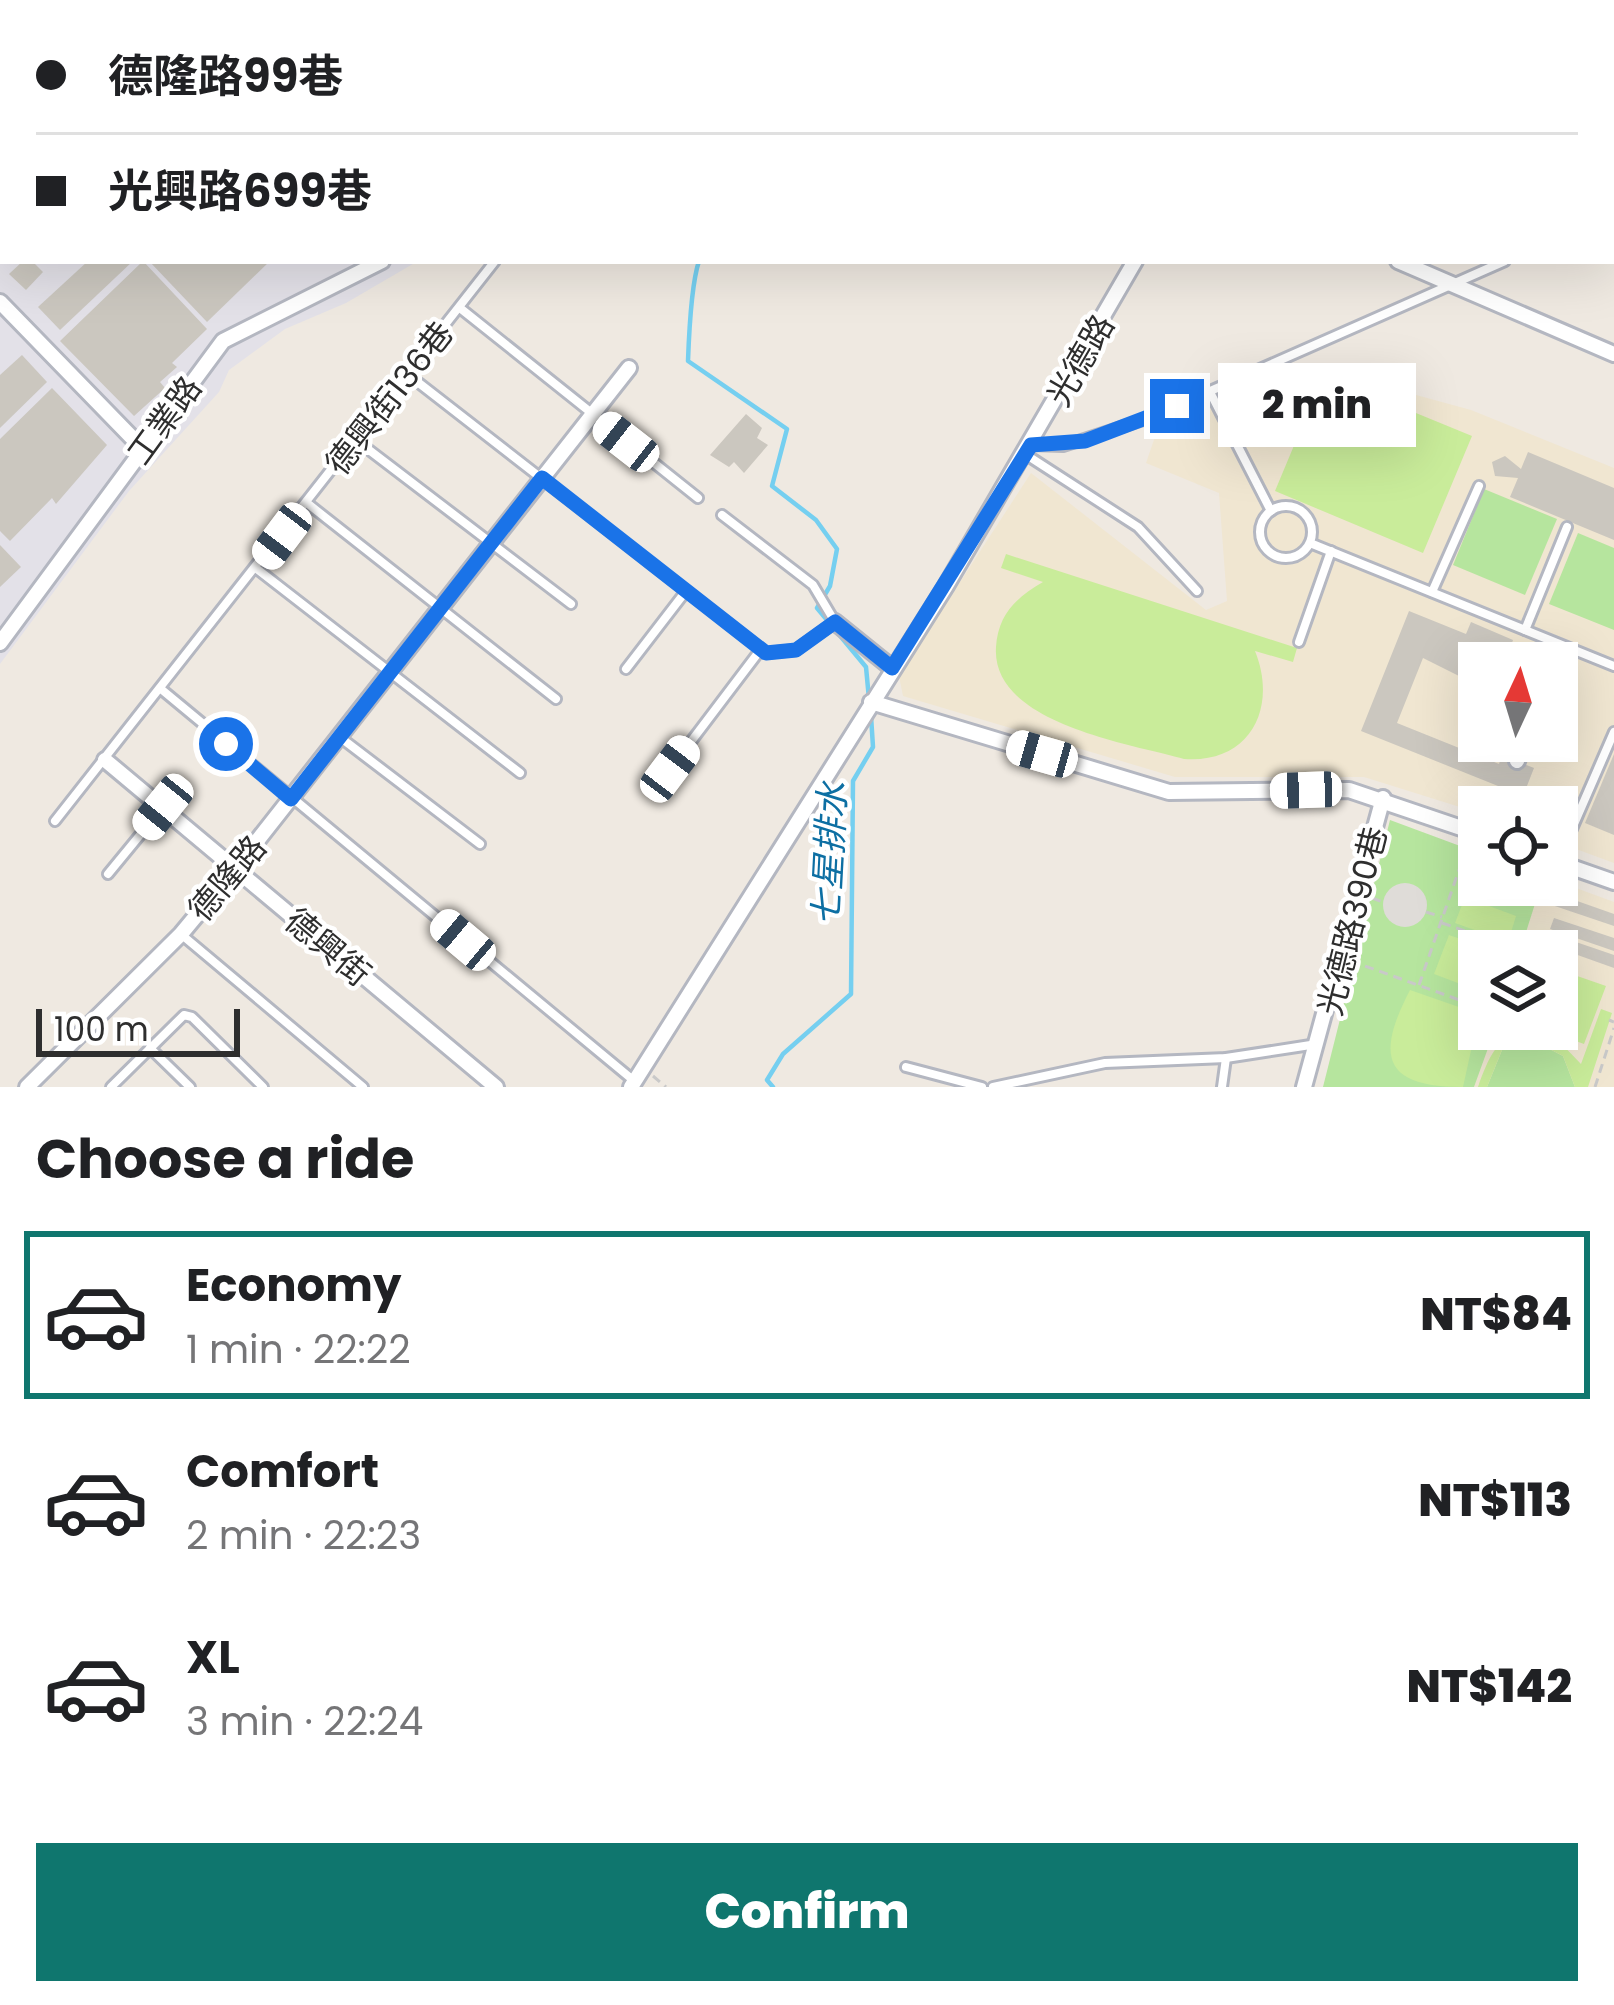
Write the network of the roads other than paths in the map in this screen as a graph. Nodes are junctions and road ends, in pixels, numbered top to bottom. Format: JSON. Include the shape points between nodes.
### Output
{"nodes":[{"id":1,"x":376,"y":264,"type":"edge"},
{"id":2,"x":493,"y":264,"type":"edge"},
{"id":3,"x":1134,"y":264,"type":"edge"},
{"id":4,"x":1405,"y":264,"type":"edge"},
{"id":5,"x":1498,"y":264,"type":"edge"},
{"id":6,"x":1454,"y":284,"type":"junction"},
{"id":7,"x":0,"y":302,"type":"edge"},
{"id":8,"x":460,"y":308,"type":"junction"},
{"id":9,"x":1614,"y":354,"type":"edge"},
{"id":10,"x":629,"y":368,"type":"dead end"},
{"id":11,"x":406,"y":373,"type":"junction"},
{"id":12,"x":1210,"y":392,"type":"junction"},
{"id":13,"x":591,"y":414,"type":"junction"},
{"id":14,"x":356,"y":440,"type":"junction"},
{"id":15,"x":142,"y":448,"type":"junction"},
{"id":16,"x":1028,"y":449,"type":"junction"},
{"id":17,"x":542,"y":478,"type":"junction"},
{"id":18,"x":1479,"y":485,"type":"dead end"},
{"id":19,"x":698,"y":498,"type":"dead end"},
{"id":20,"x":307,"y":503,"type":"junction"},
{"id":21,"x":1270,"y":511,"type":"junction"},
{"id":22,"x":722,"y":515,"type":"dead end"},
{"id":23,"x":1567,"y":527,"type":"dead end"},
{"id":24,"x":492,"y":543,"type":"junction"},
{"id":25,"x":1310,"y":543,"type":"junction"},
{"id":26,"x":1331,"y":551,"type":"junction"},
{"id":27,"x":257,"y":569,"type":"junction"},
{"id":28,"x":686,"y":591,"type":"junction"},
{"id":29,"x":1197,"y":591,"type":"dead end"},
{"id":30,"x":1432,"y":592,"type":"junction"},
{"id":31,"x":571,"y":604,"type":"dead end"},
{"id":32,"x":442,"y":608,"type":"junction"},
{"id":33,"x":827,"y":626,"type":"junction"},
{"id":34,"x":1526,"y":630,"type":"junction"},
{"id":35,"x":1299,"y":642,"type":"dead end"},
{"id":36,"x":0,"y":643,"type":"edge"},
{"id":37,"x":761,"y":650,"type":"junction"},
{"id":38,"x":1614,"y":666,"type":"edge"},
{"id":39,"x":626,"y":668,"type":"dead end"},
{"id":40,"x":892,"y":668,"type":"junction"},
{"id":41,"x":392,"y":674,"type":"junction"},
{"id":42,"x":161,"y":689,"type":"junction"},
{"id":43,"x":556,"y":699,"type":"dead end"},
{"id":44,"x":871,"y":702,"type":"junction"},
{"id":45,"x":1614,"y":732,"type":"edge"},
{"id":46,"x":341,"y":738,"type":"junction"},
{"id":47,"x":105,"y":760,"type":"junction"},
{"id":48,"x":670,"y":769,"type":"dead end"},
{"id":49,"x":520,"y":773,"type":"dead end"},
{"id":50,"x":1383,"y":798,"type":"junction"},
{"id":51,"x":291,"y":799,"type":"junction"},
{"id":52,"x":163,"y":807,"type":"junction"},
{"id":53,"x":1578,"y":815,"type":"edge"},
{"id":54,"x":55,"y":821,"type":"dead end"},
{"id":55,"x":1458,"y":833,"type":"edge"},
{"id":56,"x":480,"y":844,"type":"dead end"},
{"id":57,"x":235,"y":869,"type":"junction"},
{"id":58,"x":1578,"y":869,"type":"edge"},
{"id":59,"x":108,"y":874,"type":"dead end"},
{"id":60,"x":1614,"y":882,"type":"edge"},
{"id":61,"x":181,"y":934,"type":"junction"},
{"id":62,"x":1318,"y":1043,"type":"junction"},
{"id":63,"x":150,"y":1048,"type":"junction"},
{"id":64,"x":1226,"y":1058,"type":"junction"},
{"id":65,"x":906,"y":1067,"type":"dead end"},
{"id":66,"x":633,"y":1084,"type":"edge"},
{"id":67,"x":27,"y":1087,"type":"edge"},
{"id":68,"x":111,"y":1087,"type":"edge"},
{"id":69,"x":190,"y":1087,"type":"edge"},
{"id":70,"x":263,"y":1087,"type":"edge"},
{"id":71,"x":363,"y":1087,"type":"edge"},
{"id":72,"x":496,"y":1087,"type":"edge"},
{"id":73,"x":982,"y":1087,"type":"edge"},
{"id":74,"x":993,"y":1087,"type":"edge"},
{"id":75,"x":1222,"y":1087,"type":"edge"},
{"id":76,"x":1304,"y":1087,"type":"edge"}],
"edges":[{"from":1,"to":15,"type":"street","name":"工業路","via":[[229,336]]},
{"from":2,"to":8,"type":"lane","name":"德興街136巷"},
{"from":3,"to":16,"type":"street","name":"光德路"},
{"from":4,"to":6,"type":"street"},
{"from":5,"to":6,"type":"lane"},
{"from":6,"to":9,"type":"street"},
{"from":6,"to":12,"type":"lane"},
{"from":7,"to":15,"type":"street"},
{"from":8,"to":11,"type":"lane","name":"德興街136巷"},
{"from":8,"to":13,"type":"lane"},
{"from":10,"to":13,"type":"street","name":"德隆路"},
{"from":11,"to":14,"type":"lane","name":"德興街136巷"},
{"from":11,"to":17,"type":"lane"},
{"from":12,"to":16,"type":"lane","via":[[1085,441]]},
{"from":12,"to":21,"type":"lane"},
{"from":13,"to":17,"type":"street","name":"德隆路"},
{"from":13,"to":19,"type":"lane"},
{"from":14,"to":20,"type":"lane","name":"德興街136巷"},
{"from":14,"to":24,"type":"lane"},
{"from":15,"to":36,"type":"street","name":"工業路"},
{"from":16,"to":29,"type":"lane","via":[[1138,527]]},
{"from":16,"to":40,"type":"street","name":"光德路"},
{"from":17,"to":24,"type":"street","name":"德隆路"},
{"from":17,"to":28,"type":"lane"},
{"from":18,"to":30,"type":"lane"},
{"from":20,"to":27,"type":"lane","name":"德興街136巷"},
{"from":20,"to":32,"type":"lane"},
{"from":21,"to":25,"type":"lane","via":[[1303,512]]},
{"from":21,"to":25,"type":"lane","via":[[1261,525],[1267,549],[1290,557]]},
{"from":22,"to":33,"type":"lane","via":[[813,586]]},
{"from":23,"to":34,"type":"lane"},
{"from":24,"to":31,"type":"lane"},
{"from":24,"to":32,"type":"street","name":"德隆路"},
{"from":25,"to":26,"type":"lane"},
{"from":26,"to":30,"type":"lane"},
{"from":26,"to":35,"type":"lane"},
{"from":27,"to":41,"type":"lane"},
{"from":27,"to":42,"type":"lane","name":"德興街136巷"},
{"from":28,"to":37,"type":"lane"},
{"from":28,"to":39,"type":"lane"},
{"from":30,"to":34,"type":"lane"},
{"from":32,"to":41,"type":"street","name":"德隆路"},
{"from":32,"to":43,"type":"lane"},
{"from":33,"to":37,"type":"lane","via":[[796,650]]},
{"from":33,"to":40,"type":"street"},
{"from":34,"to":38,"type":"lane"},
{"from":37,"to":48,"type":"lane"},
{"from":40,"to":44,"type":"street","name":"光德路"},
{"from":41,"to":46,"type":"street","name":"德隆路"},
{"from":41,"to":49,"type":"lane"},
{"from":42,"to":47,"type":"lane","name":"德興街136巷"},
{"from":42,"to":51,"type":"lane"},
{"from":44,"to":50,"type":"street","via":[[1169,792],[1337,789]]},
{"from":44,"to":66,"type":"street","name":"光德路"},
{"from":45,"to":53,"type":"lane"},
{"from":46,"to":51,"type":"street","name":"德隆路"},
{"from":46,"to":56,"type":"lane"},
{"from":47,"to":52,"type":"street","name":"德興街"},
{"from":47,"to":54,"type":"lane","name":"德興街136巷"},
{"from":50,"to":55,"type":"street"},
{"from":50,"to":62,"type":"street","name":"光德路390巷"},
{"from":51,"to":57,"type":"street","name":"德隆路"},
{"from":51,"to":66,"type":"lane"},
{"from":52,"to":57,"type":"street","name":"德興街"},
{"from":52,"to":59,"type":"lane"},
{"from":57,"to":61,"type":"street","name":"德隆路"},
{"from":57,"to":72,"type":"street","name":"德興街"},
{"from":58,"to":60,"type":"street"},
{"from":61,"to":67,"type":"street","name":"德隆路"},
{"from":61,"to":71,"type":"lane"},
{"from":62,"to":64,"type":"lane","name":"光德路390巷"},
{"from":62,"to":76,"type":"street","name":"光德路390巷"},
{"from":63,"to":68,"type":"lane"},
{"from":63,"to":69,"type":"lane"},
{"from":63,"to":70,"type":"lane","via":[[192,1017]]},
{"from":64,"to":74,"type":"lane","name":"光德路390巷","via":[[1105,1063]]},
{"from":64,"to":75,"type":"lane"},
{"from":65,"to":73,"type":"lane"}]}
